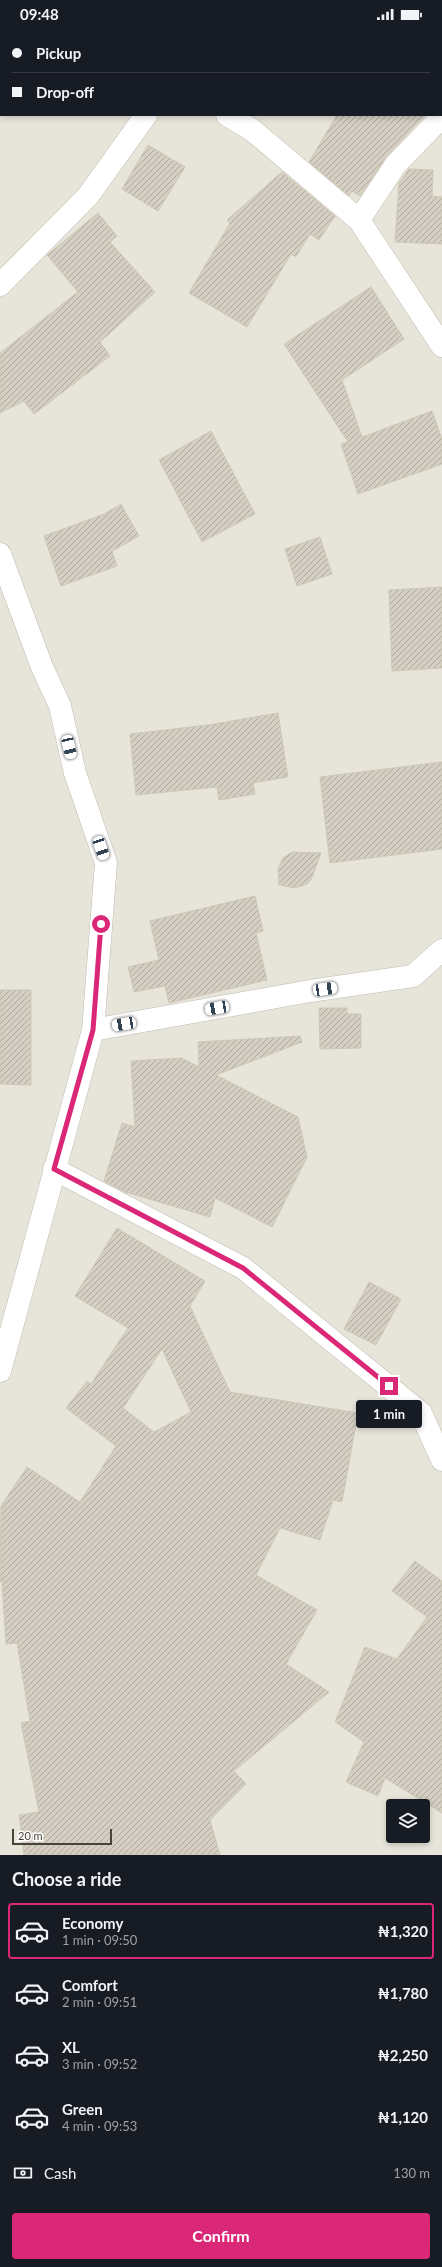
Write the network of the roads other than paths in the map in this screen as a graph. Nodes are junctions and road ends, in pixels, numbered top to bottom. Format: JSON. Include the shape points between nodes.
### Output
{"nodes":[{"id":1,"x":145,"y":116,"type":"edge"},
{"id":2,"x":230,"y":116,"type":"edge"},
{"id":3,"x":442,"y":117,"type":"edge"},
{"id":4,"x":360,"y":220,"type":"junction"},
{"id":5,"x":0,"y":285,"type":"edge"},
{"id":6,"x":442,"y":346,"type":"edge"},
{"id":7,"x":0,"y":554,"type":"edge"},
{"id":8,"x":442,"y":950,"type":"edge"},
{"id":9,"x":93,"y":1030,"type":"junction"},
{"id":10,"x":54,"y":1169,"type":"junction"},
{"id":11,"x":0,"y":1371,"type":"edge"},
{"id":12,"x":442,"y":1460,"type":"edge"}],
"edges":[{"from":1,"to":5,"type":"street","via":[[88,196]]},
{"from":2,"to":4,"type":"street","via":[[252,130]]},
{"from":3,"to":4,"type":"street","via":[[396,164]]},
{"from":4,"to":6,"type":"street"},
{"from":7,"to":9,"type":"street","via":[[42,667],[60,706],[75,773],[106,863]]},
{"from":8,"to":9,"type":"street","via":[[413,976],[303,992]]},
{"from":9,"to":10,"type":"street"},
{"from":10,"to":11,"type":"street"},
{"from":10,"to":12,"type":"street","via":[[243,1268],[421,1413]]}]}
